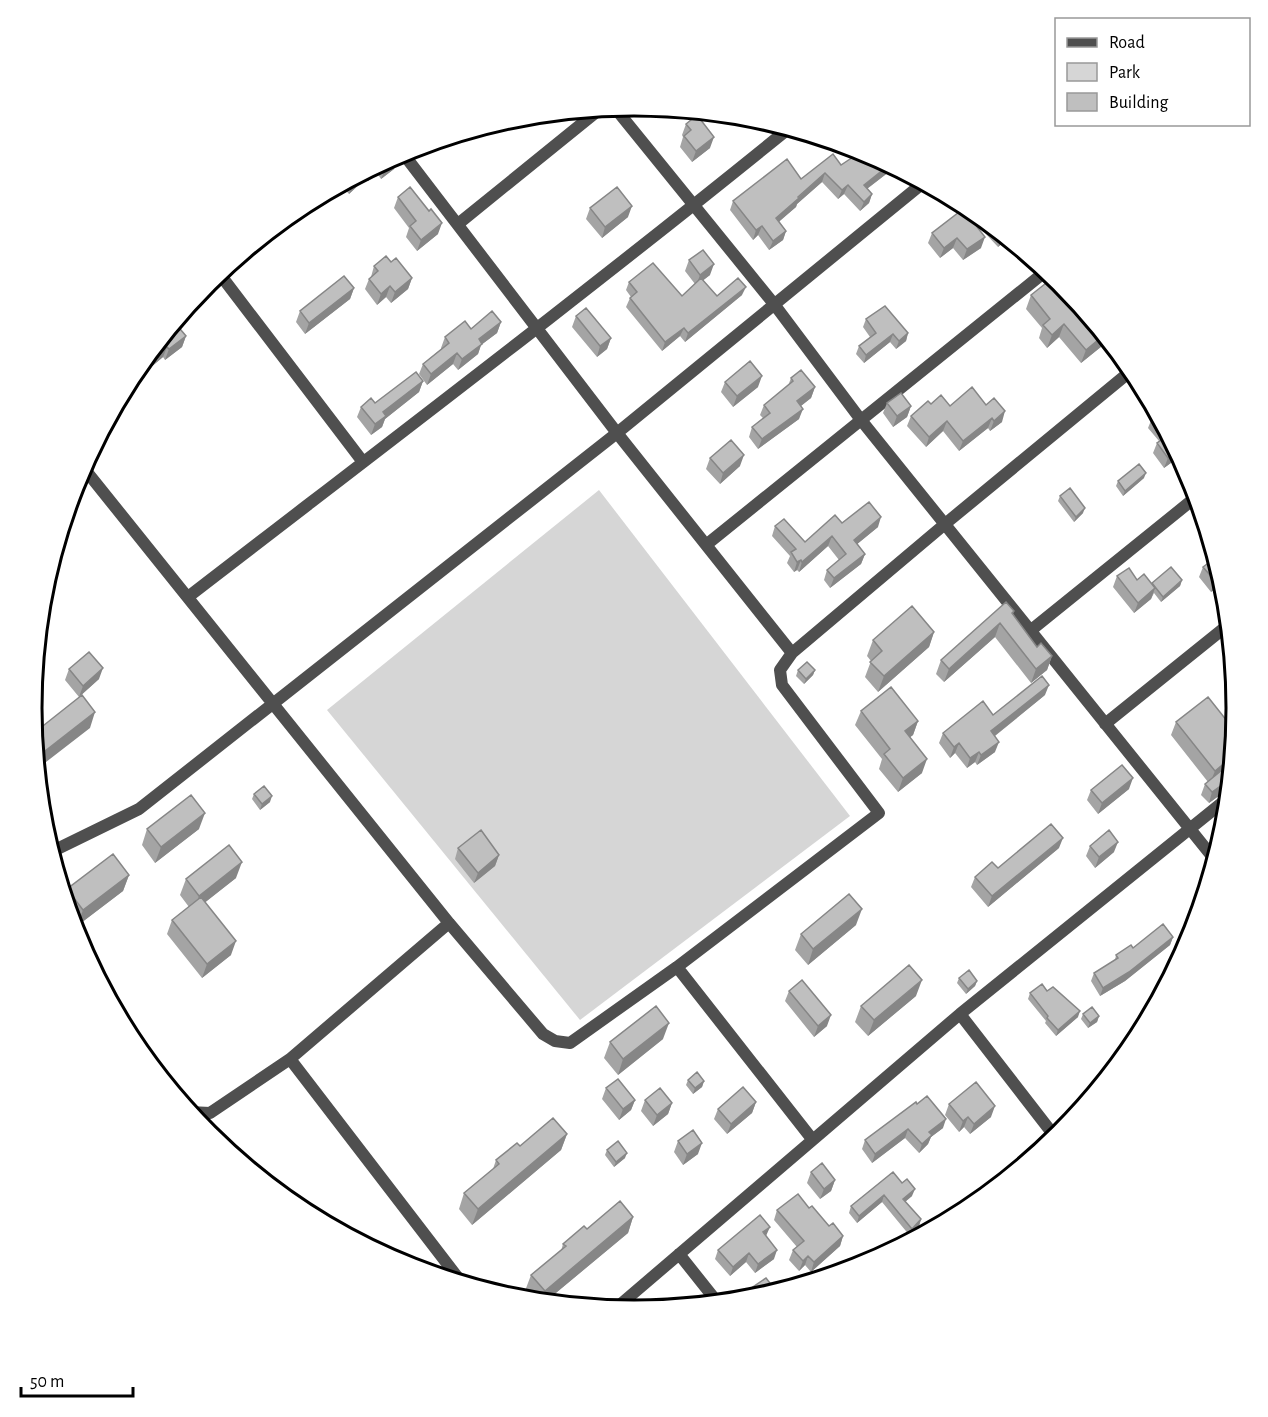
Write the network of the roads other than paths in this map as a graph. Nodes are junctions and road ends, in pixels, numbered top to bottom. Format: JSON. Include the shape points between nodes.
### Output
{"nodes":[{"id":1,"x":622,"y":117,"type":"edge"},
{"id":2,"x":588,"y":119,"type":"edge"},
{"id":3,"x":780,"y":135,"type":"edge"},
{"id":4,"x":409,"y":161,"type":"edge"},
{"id":5,"x":915,"y":188,"type":"edge"},
{"id":6,"x":695,"y":204,"type":"junction"},
{"id":7,"x":459,"y":224,"type":"junction"},
{"id":8,"x":1039,"y":277,"type":"edge"},
{"id":9,"x":225,"y":281,"type":"edge"},
{"id":10,"x":774,"y":304,"type":"junction"},
{"id":11,"x":537,"y":328,"type":"junction"},
{"id":12,"x":1124,"y":377,"type":"edge"},
{"id":13,"x":861,"y":420,"type":"junction"},
{"id":14,"x":617,"y":433,"type":"junction"},
{"id":15,"x":363,"y":462,"type":"junction"},
{"id":16,"x":90,"y":475,"type":"edge"},
{"id":17,"x":1189,"y":503,"type":"edge"},
{"id":18,"x":945,"y":524,"type":"junction"},
{"id":19,"x":706,"y":545,"type":"junction"},
{"id":20,"x":188,"y":597,"type":"junction"},
{"id":21,"x":1030,"y":631,"type":"junction"},
{"id":22,"x":1221,"y":631,"type":"edge"},
{"id":23,"x":792,"y":653,"type":"junction"},
{"id":24,"x":274,"y":704,"type":"junction"},
{"id":25,"x":1105,"y":724,"type":"junction"},
{"id":26,"x":1218,"y":806,"type":"edge"},
{"id":27,"x":1189,"y":828,"type":"junction"},
{"id":28,"x":59,"y":848,"type":"edge"},
{"id":29,"x":1208,"y":852,"type":"edge"},
{"id":30,"x":448,"y":923,"type":"junction"},
{"id":31,"x":677,"y":967,"type":"junction"},
{"id":32,"x":960,"y":1014,"type":"junction"},
{"id":33,"x":290,"y":1059,"type":"junction"},
{"id":34,"x":202,"y":1113,"type":"edge"},
{"id":35,"x":1050,"y":1130,"type":"edge"},
{"id":36,"x":812,"y":1139,"type":"junction"},
{"id":37,"x":679,"y":1254,"type":"junction"},
{"id":38,"x":453,"y":1272,"type":"edge"},
{"id":39,"x":712,"y":1295,"type":"edge"},
{"id":40,"x":626,"y":1300,"type":"edge"}],
"edges":[{"from":1,"to":6,"type":"street"},
{"from":2,"to":7,"type":"street"},
{"from":3,"to":6,"type":"street"},
{"from":4,"to":7,"type":"street"},
{"from":5,"to":10,"type":"street"},
{"from":6,"to":10,"type":"street"},
{"from":6,"to":11,"type":"street"},
{"from":7,"to":11,"type":"street"},
{"from":8,"to":13,"type":"street"},
{"from":9,"to":15,"type":"street"},
{"from":10,"to":13,"type":"street"},
{"from":10,"to":14,"type":"street"},
{"from":11,"to":14,"type":"street"},
{"from":11,"to":15,"type":"street"},
{"from":12,"to":18,"type":"street"},
{"from":13,"to":18,"type":"street"},
{"from":13,"to":19,"type":"street"},
{"from":14,"to":19,"type":"street"},
{"from":14,"to":24,"type":"street"},
{"from":15,"to":20,"type":"street"},
{"from":16,"to":20,"type":"street"},
{"from":17,"to":21,"type":"street"},
{"from":18,"to":21,"type":"street"},
{"from":18,"to":23,"type":"street"},
{"from":19,"to":23,"type":"street"},
{"from":20,"to":24,"type":"street"},
{"from":21,"to":25,"type":"street"},
{"from":22,"to":25,"type":"street"},
{"from":23,"to":31,"type":"street","via":[[780,670],[782,685],[879,813]]},
{"from":24,"to":28,"type":"street","via":[[139,809]]},
{"from":24,"to":30,"type":"street"},
{"from":25,"to":27,"type":"street"},
{"from":26,"to":27,"type":"street"},
{"from":27,"to":29,"type":"street"},
{"from":27,"to":32,"type":"street"},
{"from":30,"to":31,"type":"street","via":[[543,1034],[555,1041],[570,1043]]},
{"from":30,"to":33,"type":"street"},
{"from":31,"to":36,"type":"street"},
{"from":32,"to":35,"type":"street"},
{"from":32,"to":36,"type":"street"},
{"from":33,"to":34,"type":"street","via":[[210,1113]]},
{"from":33,"to":38,"type":"street"},
{"from":36,"to":37,"type":"street"},
{"from":37,"to":39,"type":"street"},
{"from":37,"to":40,"type":"street"}]}
